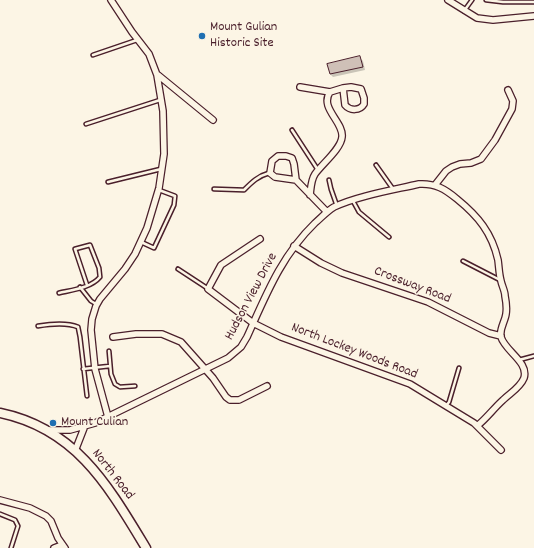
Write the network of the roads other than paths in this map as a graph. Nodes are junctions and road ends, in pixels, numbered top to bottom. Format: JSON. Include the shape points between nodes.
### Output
{"nodes":[{"id":1,"x":112,"y":0,"type":"edge"},
{"id":2,"x":448,"y":0,"type":"edge"},
{"id":3,"x":472,"y":0,"type":"edge"},
{"id":4,"x":486,"y":0,"type":"edge"},
{"id":5,"x":534,"y":2,"type":"edge"},
{"id":6,"x":464,"y":11,"type":"junction"},
{"id":7,"x":534,"y":16,"type":"edge"},
{"id":8,"x":138,"y":40,"type":"junction"},
{"id":9,"x":93,"y":54,"type":"dead end"},
{"id":10,"x":158,"y":75,"type":"junction"},
{"id":11,"x":300,"y":87,"type":"dead end"},
{"id":12,"x":344,"y":88,"type":"junction"},
{"id":13,"x":508,"y":90,"type":"dead end"},
{"id":14,"x":330,"y":92,"type":"junction"},
{"id":15,"x":161,"y":100,"type":"junction"},
{"id":16,"x":213,"y":120,"type":"dead end"},
{"id":17,"x":86,"y":124,"type":"dead end"},
{"id":18,"x":292,"y":130,"type":"dead end"},
{"id":19,"x":376,"y":165,"type":"dead end"},
{"id":20,"x":163,"y":169,"type":"junction"},
{"id":21,"x":318,"y":171,"type":"junction"},
{"id":22,"x":270,"y":173,"type":"junction"},
{"id":23,"x":296,"y":180,"type":"junction"},
{"id":24,"x":329,"y":180,"type":"dead end"},
{"id":25,"x":108,"y":182,"type":"dead end"},
{"id":26,"x":435,"y":185,"type":"junction"},
{"id":27,"x":214,"y":189,"type":"dead end"},
{"id":28,"x":159,"y":190,"type":"junction"},
{"id":29,"x":394,"y":190,"type":"junction"},
{"id":30,"x":310,"y":195,"type":"junction"},
{"id":31,"x":354,"y":201,"type":"junction"},
{"id":32,"x":337,"y":206,"type":"junction"},
{"id":33,"x":327,"y":212,"type":"junction"},
{"id":34,"x":389,"y":237,"type":"dead end"},
{"id":35,"x":260,"y":239,"type":"dead end"},
{"id":36,"x":140,"y":242,"type":"junction"},
{"id":37,"x":294,"y":246,"type":"junction"},
{"id":38,"x":463,"y":261,"type":"dead end"},
{"id":39,"x":178,"y":269,"type":"dead end"},
{"id":40,"x":501,"y":280,"type":"junction"},
{"id":41,"x":87,"y":285,"type":"junction"},
{"id":42,"x":80,"y":287,"type":"junction"},
{"id":43,"x":208,"y":289,"type":"junction"},
{"id":44,"x":59,"y":293,"type":"dead end"},
{"id":45,"x":96,"y":307,"type":"junction"},
{"id":46,"x":253,"y":323,"type":"junction"},
{"id":47,"x":38,"y":326,"type":"dead end"},
{"id":48,"x":501,"y":336,"type":"junction"},
{"id":49,"x":113,"y":337,"type":"dead end"},
{"id":50,"x":109,"y":351,"type":"dead end"},
{"id":51,"x":534,"y":356,"type":"edge"},
{"id":52,"x":519,"y":360,"type":"junction"},
{"id":53,"x":110,"y":366,"type":"junction"},
{"id":54,"x":95,"y":368,"type":"junction"},
{"id":55,"x":459,"y":368,"type":"dead end"},
{"id":56,"x":83,"y":369,"type":"junction"},
{"id":57,"x":205,"y":370,"type":"junction"},
{"id":58,"x":135,"y":386,"type":"dead end"},
{"id":59,"x":267,"y":386,"type":"dead end"},
{"id":60,"x":87,"y":396,"type":"dead end"},
{"id":61,"x":446,"y":406,"type":"junction"},
{"id":62,"x":0,"y":413,"type":"edge"},
{"id":63,"x":108,"y":417,"type":"junction"},
{"id":64,"x":477,"y":426,"type":"junction"},
{"id":65,"x":84,"y":428,"type":"junction"},
{"id":66,"x":45,"y":429,"type":"junction"},
{"id":67,"x":501,"y":450,"type":"dead end"},
{"id":68,"x":75,"y":451,"type":"junction"},
{"id":69,"x":0,"y":500,"type":"edge"},
{"id":70,"x":0,"y":514,"type":"edge"},
{"id":71,"x":64,"y":546,"type":"edge"},
{"id":72,"x":11,"y":548,"type":"edge"},
{"id":73,"x":54,"y":548,"type":"edge"},
{"id":74,"x":146,"y":548,"type":"edge"}],
"edges":[{"from":1,"to":8,"type":"street"},
{"from":2,"to":6,"type":"street"},
{"from":3,"to":6,"type":"lane"},
{"from":4,"to":5,"type":"lane"},
{"from":6,"to":7,"type":"street","via":[[476,18],[492,20]]},
{"from":8,"to":9,"type":"lane"},
{"from":8,"to":10,"type":"street","via":[[149,54]]},
{"from":10,"to":15,"type":"street"},
{"from":10,"to":16,"type":"street"},
{"from":11,"to":14,"type":"street"},
{"from":12,"to":12,"type":"street","via":[[361,89],[364,98],[362,107],[348,108],[345,105]]},
{"from":12,"to":14,"type":"street"},
{"from":13,"to":26,"type":"street","via":[[512,109],[486,153],[477,161],[452,167]]},
{"from":14,"to":21,"type":"street","via":[[328,108],[341,129],[342,139]]},
{"from":15,"to":17,"type":"lane"},
{"from":15,"to":20,"type":"street","via":[[164,126]]},
{"from":18,"to":21,"type":"lane"},
{"from":19,"to":29,"type":"lane"},
{"from":20,"to":25,"type":"lane"},
{"from":20,"to":28,"type":"street"},
{"from":21,"to":30,"type":"street","via":[[312,181]]},
{"from":22,"to":23,"type":"street","via":[[275,177]]},
{"from":22,"to":23,"type":"street","via":[[273,159],[286,156],[292,158]]},
{"from":22,"to":27,"type":"lane","via":[[261,175],[244,190]]},
{"from":23,"to":30,"type":"street"},
{"from":24,"to":32,"type":"lane"},
{"from":26,"to":29,"type":"street","name":"Hudson View Drive","via":[[419,184]]},
{"from":26,"to":40,"type":"street","via":[[465,205],[484,225],[498,259]]},
{"from":28,"to":36,"type":"street"},
{"from":28,"to":36,"type":"lane","via":[[175,196],[174,205],[154,248]]},
{"from":29,"to":31,"type":"street","name":"Hudson View Drive"},
{"from":30,"to":33,"type":"street"},
{"from":31,"to":32,"type":"street","name":"Hudson View Drive"},
{"from":31,"to":34,"type":"lane","via":[[358,212]]},
{"from":32,"to":33,"type":"street","name":"Hudson View Drive"},
{"from":33,"to":37,"type":"street","name":"Hudson View Drive"},
{"from":35,"to":43,"type":"street","via":[[221,265]]},
{"from":36,"to":45,"type":"street","via":[[125,269]]},
{"from":37,"to":46,"type":"street","name":"Hudson View Drive","via":[[280,266]]},
{"from":37,"to":48,"type":"street","name":"Crossway Road","via":[[342,273],[428,302],[488,333]]},
{"from":38,"to":40,"type":"lane"},
{"from":39,"to":43,"type":"lane"},
{"from":40,"to":48,"type":"street","via":[[506,314]]},
{"from":41,"to":41,"type":"lane","via":[[98,280],[100,274],[90,245],[75,249]]},
{"from":41,"to":42,"type":"lane"},
{"from":42,"to":44,"type":"lane"},
{"from":42,"to":45,"type":"lane"},
{"from":43,"to":46,"type":"street","name":"North Lockey Woods Road"},
{"from":45,"to":54,"type":"street","via":[[92,319]]},
{"from":46,"to":57,"type":"street","name":"Hudson View Drive","via":[[237,351]]},
{"from":46,"to":61,"type":"street","name":"North Lockey Woods Road","via":[[281,337],[402,381]]},
{"from":47,"to":56,"type":"lane","via":[[51,324],[78,327]]},
{"from":48,"to":52,"type":"street"},
{"from":49,"to":57,"type":"street","via":[[162,334],[181,342]]},
{"from":50,"to":53,"type":"lane"},
{"from":51,"to":52,"type":"lane"},
{"from":52,"to":64,"type":"street","via":[[524,378],[518,387]]},
{"from":53,"to":54,"type":"lane"},
{"from":53,"to":58,"type":"lane","via":[[115,384],[120,387]]},
{"from":54,"to":56,"type":"lane"},
{"from":54,"to":63,"type":"street"},
{"from":55,"to":61,"type":"lane"},
{"from":56,"to":60,"type":"lane"},
{"from":57,"to":59,"type":"street","via":[[226,397],[234,401]]},
{"from":57,"to":63,"type":"street","name":"Hudson View Drive"},
{"from":61,"to":64,"type":"street","name":"North Lockey Woods Road"},
{"from":62,"to":66,"type":"main road","name":"North Road","via":[[21,418]]},
{"from":63,"to":65,"type":"street","name":"Hudson View Drive"},
{"from":64,"to":67,"type":"street","name":"North Lockey Woods Road"},
{"from":65,"to":66,"type":"street","name":"Hudson View Drive","via":[[65,431]]},
{"from":65,"to":68,"type":"street"},
{"from":66,"to":68,"type":"main road","name":"North Road"},
{"from":68,"to":74,"type":"main road","name":"North Road","via":[[107,486]]},
{"from":69,"to":71,"type":"street","via":[[30,508],[46,516]]},
{"from":70,"to":72,"type":"lane","via":[[16,520],[18,526]]},
{"from":71,"to":73,"type":"street"}]}
